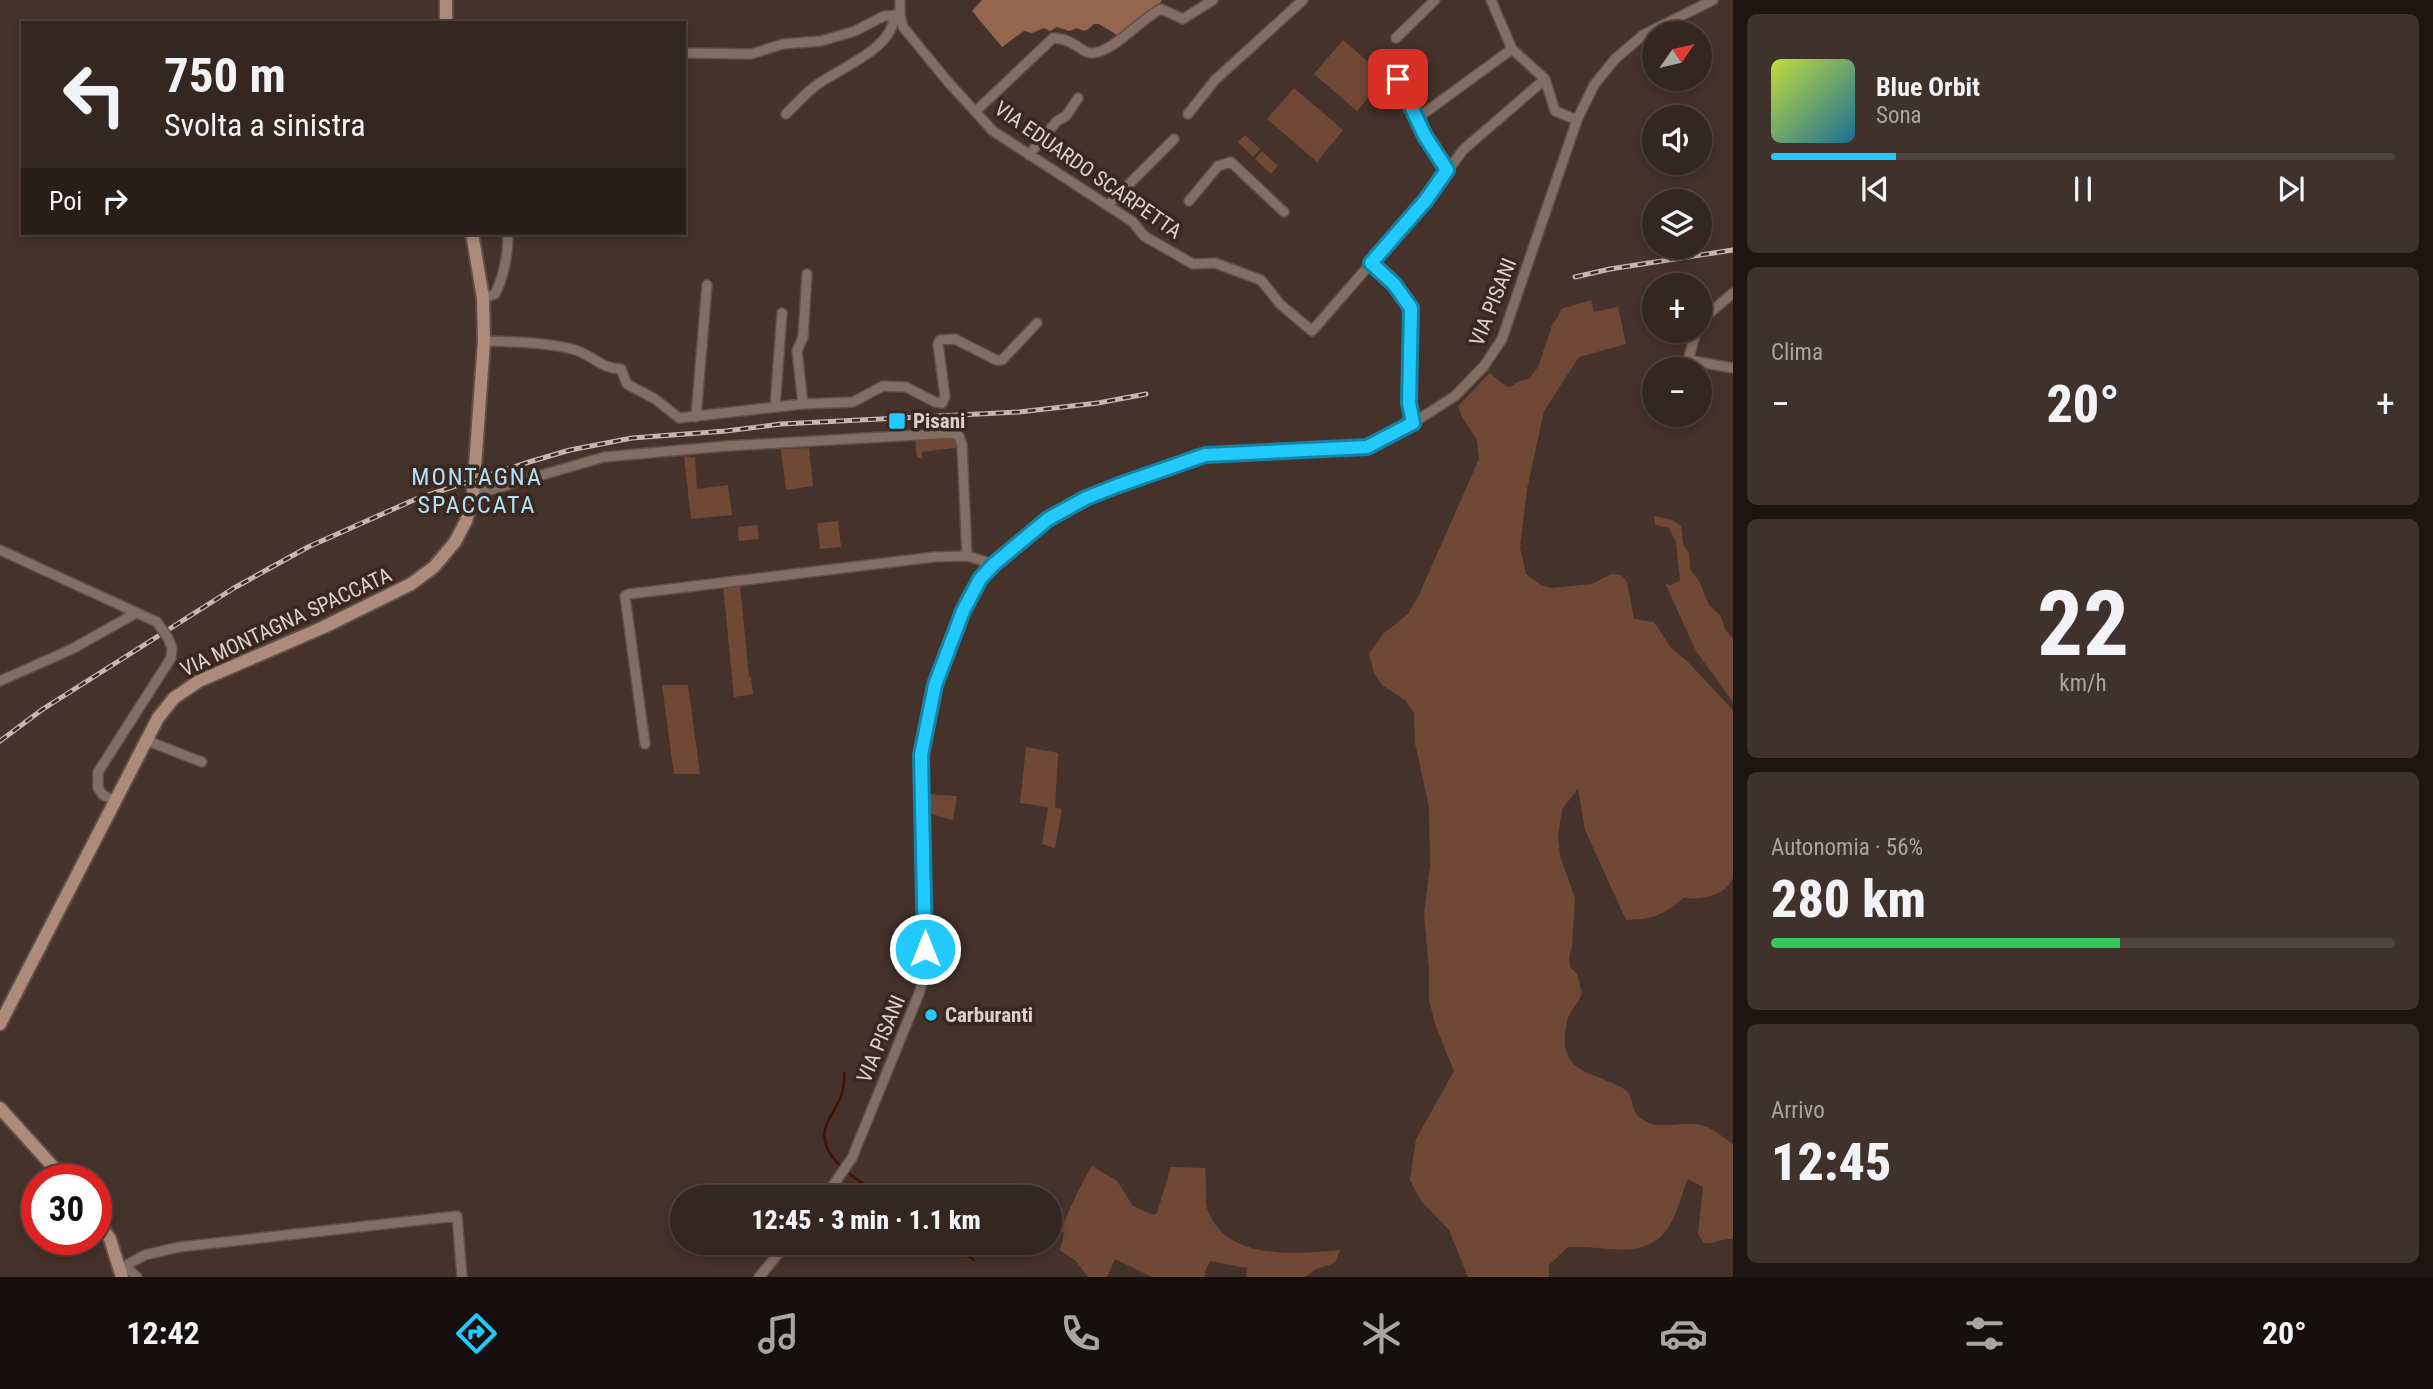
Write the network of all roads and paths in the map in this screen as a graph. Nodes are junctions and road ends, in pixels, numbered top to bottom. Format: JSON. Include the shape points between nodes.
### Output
{"nodes":[{"id":1,"x":446,"y":0,"type":"edge"},
{"id":2,"x":900,"y":0,"type":"edge"},
{"id":3,"x":1213,"y":0,"type":"edge"},
{"id":4,"x":1303,"y":0,"type":"edge"},
{"id":5,"x":1435,"y":0,"type":"edge"},
{"id":6,"x":1491,"y":0,"type":"edge"},
{"id":7,"x":1713,"y":0,"type":"edge"},
{"id":8,"x":897,"y":15,"type":"junction"},
{"id":9,"x":446,"y":21,"type":"edge"},
{"id":10,"x":1396,"y":38,"type":"dead end"},
{"id":11,"x":1512,"y":49,"type":"junction"},
{"id":12,"x":686,"y":53,"type":"edge"},
{"id":13,"x":1398,"y":79,"type":"dead end"},
{"id":14,"x":1545,"y":79,"type":"junction"},
{"id":15,"x":1078,"y":98,"type":"dead end"},
{"id":16,"x":975,"y":111,"type":"junction"},
{"id":17,"x":786,"y":114,"type":"dead end"},
{"id":18,"x":1188,"y":114,"type":"dead end"},
{"id":19,"x":1423,"y":114,"type":"dead end"},
{"id":20,"x":1577,"y":120,"type":"junction"},
{"id":21,"x":1174,"y":139,"type":"dead end"},
{"id":22,"x":1029,"y":155,"type":"junction"},
{"id":23,"x":1447,"y":170,"type":"junction"},
{"id":24,"x":1189,"y":201,"type":"dead end"},
{"id":25,"x":1108,"y":205,"type":"junction"},
{"id":26,"x":1284,"y":212,"type":"dead end"},
{"id":27,"x":472,"y":235,"type":"edge"},
{"id":28,"x":508,"y":235,"type":"edge"},
{"id":29,"x":1371,"y":263,"type":"junction"},
{"id":30,"x":807,"y":274,"type":"dead end"},
{"id":31,"x":707,"y":285,"type":"dead end"},
{"id":32,"x":1733,"y":293,"type":"edge"},
{"id":33,"x":483,"y":298,"type":"junction"},
{"id":34,"x":1712,"y":311,"type":"edge"},
{"id":35,"x":782,"y":313,"type":"dead end"},
{"id":36,"x":1037,"y":323,"type":"dead end"},
{"id":37,"x":484,"y":341,"type":"junction"},
{"id":38,"x":1712,"y":366,"type":"edge"},
{"id":39,"x":1733,"y":368,"type":"edge"},
{"id":40,"x":803,"y":404,"type":"junction"},
{"id":41,"x":775,"y":407,"type":"junction"},
{"id":42,"x":696,"y":417,"type":"junction"},
{"id":43,"x":1413,"y":423,"type":"junction"},
{"id":44,"x":473,"y":495,"type":"junction"},
{"id":45,"x":0,"y":550,"type":"edge"},
{"id":46,"x":967,"y":556,"type":"junction"},
{"id":47,"x":994,"y":564,"type":"junction"},
{"id":48,"x":136,"y":613,"type":"junction"},
{"id":49,"x":0,"y":681,"type":"edge"},
{"id":50,"x":145,"y":740,"type":"junction"},
{"id":51,"x":645,"y":744,"type":"dead end"},
{"id":52,"x":202,"y":762,"type":"dead end"},
{"id":53,"x":114,"y":800,"type":"junction"},
{"id":54,"x":0,"y":1024,"type":"edge"},
{"id":55,"x":0,"y":1108,"type":"edge"},
{"id":56,"x":51,"y":1164,"type":"edge"},
{"id":57,"x":834,"y":1185,"type":"edge"},
{"id":58,"x":112,"y":1245,"type":"edge"},
{"id":59,"x":777,"y":1255,"type":"edge"},
{"id":60,"x":121,"y":1272,"type":"edge"},
{"id":61,"x":137,"y":1277,"type":"edge"},
{"id":62,"x":462,"y":1277,"type":"edge"},
{"id":63,"x":759,"y":1277,"type":"edge"}],
"edges":[{"from":1,"to":9,"type":"main road"},
{"from":2,"to":8,"type":"street"},
{"from":3,"to":16,"type":"street","via":[[1183,19],[1161,9],[1110,48],[1094,53],[1072,41],[1053,38]]},
{"from":4,"to":18,"type":"street","via":[[1215,80]]},
{"from":5,"to":10,"type":"street"},
{"from":6,"to":11,"type":"street"},
{"from":7,"to":20,"type":"street","name":"VIA PISANI","via":[[1643,35],[1615,59],[1594,85]]},
{"from":8,"to":12,"type":"street","via":[[833,37],[751,54]]},
{"from":8,"to":16,"type":"street","name":"VIA EDUARDO SCARPETTA"},
{"from":8,"to":17,"type":"street","via":[[886,39],[814,87]]},
{"from":11,"to":14,"type":"street"},
{"from":11,"to":19,"type":"street"},
{"from":13,"to":23,"type":"street"},
{"from":14,"to":20,"type":"street","via":[[1555,111]]},
{"from":14,"to":23,"type":"street","name":"VIA EDUARDO SCARPETTA"},
{"from":15,"to":22,"type":"street"},
{"from":16,"to":22,"type":"street","name":"VIA EDUARDO SCARPETTA","via":[[993,131]]},
{"from":20,"to":43,"type":"street","name":"VIA PISANI","via":[[1502,339],[1455,396]]},
{"from":21,"to":25,"type":"street"},
{"from":22,"to":25,"type":"street","name":"VIA EDUARDO SCARPETTA"},
{"from":23,"to":29,"type":"street","name":"VIA EDUARDO SCARPETTA"},
{"from":24,"to":26,"type":"street","via":[[1217,166],[1231,162]]},
{"from":25,"to":29,"type":"street","name":"VIA EDUARDO SCARPETTA","via":[[1144,236],[1184,260],[1215,263],[1261,280],[1312,331]]},
{"from":27,"to":33,"type":"main road","name":"VIA MONTAGNA SPACCATA"},
{"from":28,"to":33,"type":"street","via":[[502,279],[495,294]]},
{"from":29,"to":43,"type":"street","via":[[1411,308],[1409,403]]},
{"from":30,"to":40,"type":"street","via":[[803,337],[797,351]]},
{"from":31,"to":42,"type":"street"},
{"from":32,"to":34,"type":"street"},
{"from":33,"to":37,"type":"main road","name":"VIA MONTAGNA SPACCATA"},
{"from":35,"to":41,"type":"street"},
{"from":36,"to":40,"type":"street","via":[[1002,360],[955,339],[940,340],[942,403],[912,388],[883,386],[853,402]]},
{"from":37,"to":42,"type":"street","via":[[580,351],[601,365],[621,369],[627,384],[679,418]]},
{"from":37,"to":44,"type":"main road","name":"VIA MONTAGNA SPACCATA"},
{"from":38,"to":39,"type":"street"},
{"from":40,"to":41,"type":"street"},
{"from":41,"to":42,"type":"street"},
{"from":43,"to":47,"type":"street","name":"VIA PISANI","via":[[1367,447],[1205,455],[1086,498],[1048,519]]},
{"from":44,"to":46,"type":"street","via":[[604,457],[953,433],[962,445]]},
{"from":44,"to":50,"type":"main road","name":"VIA MONTAGNA SPACCATA","via":[[466,521],[447,554],[411,584],[199,681],[164,708]]},
{"from":45,"to":48,"type":"street"},
{"from":46,"to":47,"type":"street"},
{"from":46,"to":51,"type":"street","via":[[628,594],[625,600]]},
{"from":47,"to":57,"type":"street","name":"VIA PISANI","via":[[963,611],[927,718],[921,755],[924,974],[920,991],[846,1169]]},
{"from":48,"to":49,"type":"street","via":[[72,649]]},
{"from":48,"to":53,"type":"street","bridge":true,"via":[[157,622],[172,648],[98,772],[97,788]]},
{"from":50,"to":52,"type":"street"},
{"from":50,"to":53,"type":"main road","name":"VIA MONTAGNA SPACCATA"},
{"from":53,"to":54,"type":"main road","name":"VIA MONTAGNA SPACCATA"},
{"from":55,"to":56,"type":"main road"},
{"from":58,"to":60,"type":"main road"},
{"from":59,"to":63,"type":"street"},
{"from":60,"to":61,"type":"street","via":[[128,1269]]},
{"from":60,"to":62,"type":"street","via":[[145,1255],[178,1247],[457,1216]]}]}
